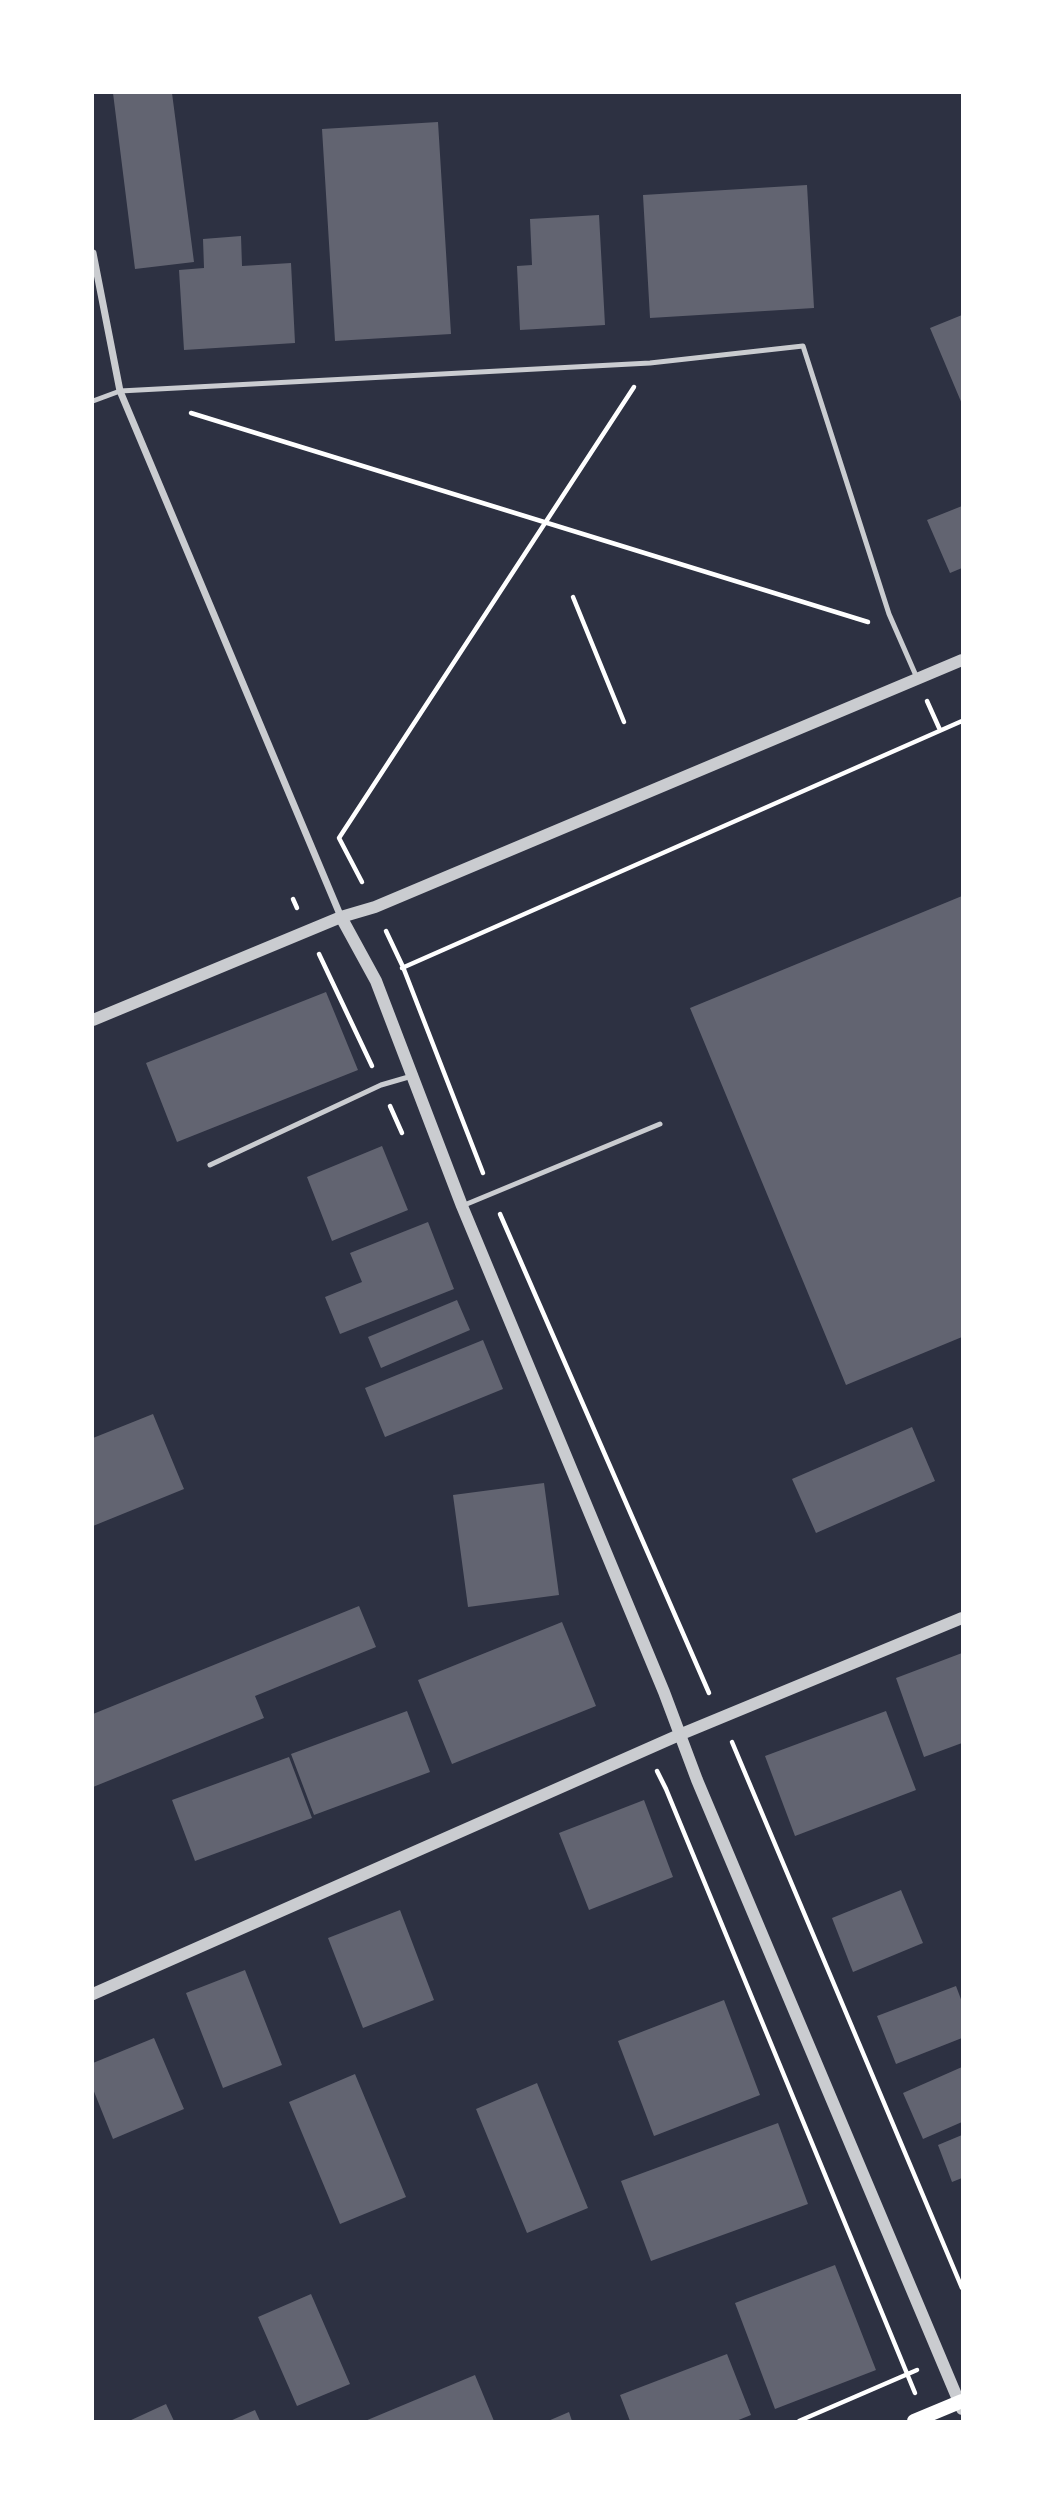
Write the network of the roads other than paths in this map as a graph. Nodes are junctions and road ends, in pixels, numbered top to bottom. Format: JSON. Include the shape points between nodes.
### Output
{"nodes":[{"id":1,"x":93,"y":253,"type":"edge"},
{"id":2,"x":120,"y":391,"type":"junction"},
{"id":3,"x":93,"y":401,"type":"edge"},
{"id":4,"x":962,"y":660,"type":"edge"},
{"id":5,"x":917,"y":678,"type":"junction"},
{"id":6,"x":341,"y":916,"type":"junction"},
{"id":7,"x":93,"y":1020,"type":"edge"},
{"id":8,"x":412,"y":1076,"type":"junction"},
{"id":9,"x":660,"y":1124,"type":"dead end"},
{"id":10,"x":210,"y":1165,"type":"dead end"},
{"id":11,"x":462,"y":1206,"type":"junction"},
{"id":12,"x":962,"y":1618,"type":"edge"},
{"id":13,"x":679,"y":1735,"type":"junction"},
{"id":14,"x":93,"y":1994,"type":"edge"},
{"id":15,"x":961,"y":2404,"type":"edge"},
{"id":16,"x":914,"y":2421,"type":"edge"}],
"edges":[{"from":1,"to":2,"type":"street"},
{"from":2,"to":3,"type":"lane"},
{"from":2,"to":5,"type":"lane","via":[[650,363],[803,346],[889,614]]},
{"from":2,"to":6,"type":"street"},
{"from":4,"to":5,"type":"street"},
{"from":5,"to":6,"type":"street","via":[[375,907]]},
{"from":6,"to":7,"type":"street"},
{"from":6,"to":8,"type":"street","via":[[376,981]]},
{"from":8,"to":10,"type":"lane","via":[[381,1085]]},
{"from":8,"to":11,"type":"street"},
{"from":9,"to":11,"type":"lane"},
{"from":11,"to":13,"type":"street"},
{"from":12,"to":13,"type":"street"},
{"from":13,"to":14,"type":"street"},
{"from":13,"to":15,"type":"street"},
{"from":15,"to":16,"type":"main road"}]}
